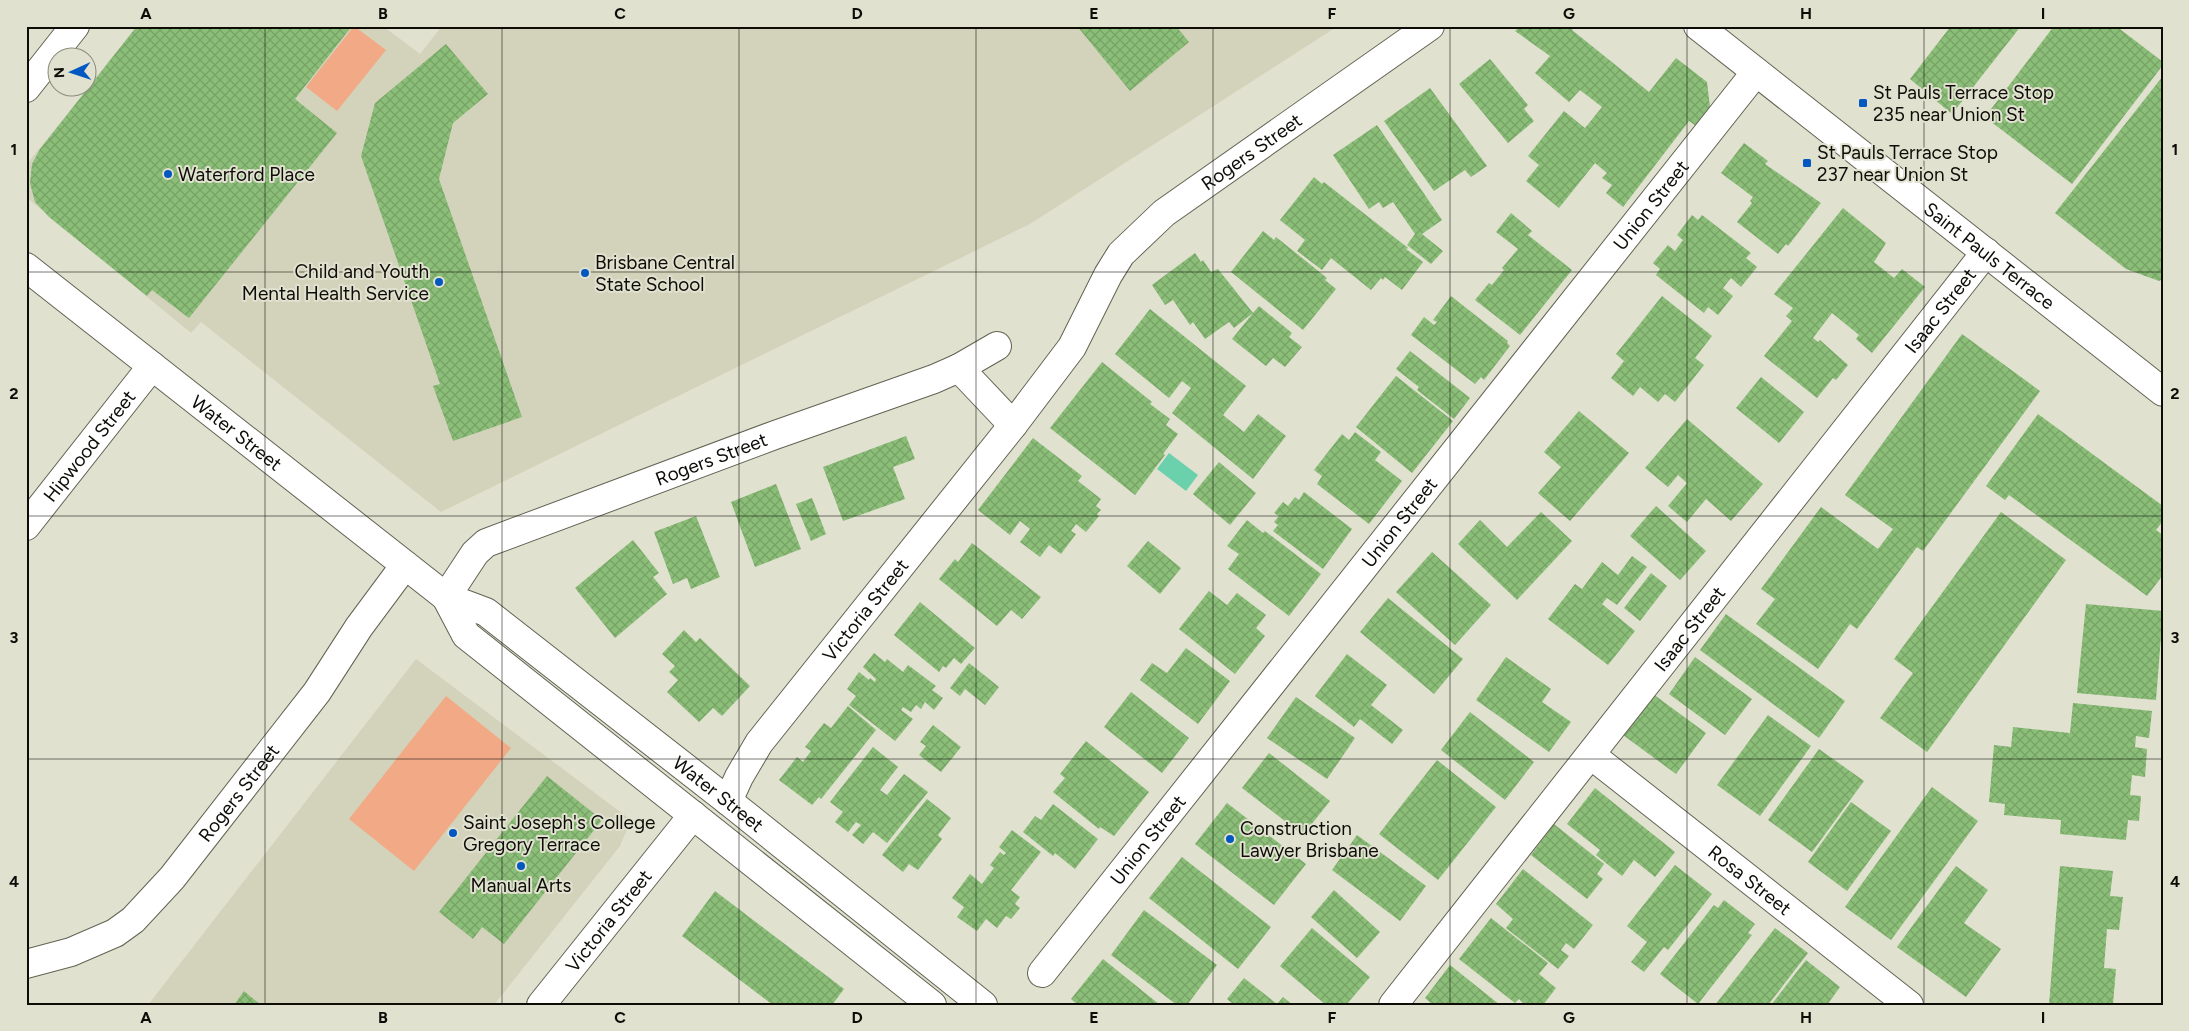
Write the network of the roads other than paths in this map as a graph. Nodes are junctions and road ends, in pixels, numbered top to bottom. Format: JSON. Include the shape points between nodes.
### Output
{"nodes":[{"id":1,"x":75,"y":26,"type":"edge"},
{"id":2,"x":1430,"y":26,"type":"edge"},
{"id":3,"x":1698,"y":26,"type":"edge"},
{"id":4,"x":1756,"y":72,"type":"junction"},
{"id":5,"x":26,"y":88,"type":"edge"},
{"id":6,"x":1986,"y":252,"type":"junction"},
{"id":7,"x":26,"y":267,"type":"edge"},
{"id":8,"x":1095,"y":300,"type":"joint"},
{"id":9,"x":997,"y":346,"type":"dead end"},
{"id":10,"x":152,"y":366,"type":"junction"},
{"id":11,"x":959,"y":368,"type":"junction"},
{"id":12,"x":2163,"y":392,"type":"edge"},
{"id":13,"x":1013,"y":425,"type":"junction"},
{"id":14,"x":26,"y":526,"type":"edge"},
{"id":15,"x":405,"y":565,"type":"junction"},
{"id":16,"x":446,"y":597,"type":"junction"},
{"id":17,"x":1591,"y":754,"type":"junction"},
{"id":18,"x":728,"y":801,"type":"junction"},
{"id":19,"x":693,"y":815,"type":"junction"},
{"id":20,"x":26,"y":964,"type":"edge"},
{"id":21,"x":1042,"y":973,"type":"dead end"},
{"id":22,"x":541,"y":1005,"type":"edge"},
{"id":23,"x":932,"y":1005,"type":"edge"},
{"id":24,"x":983,"y":1005,"type":"edge"},
{"id":25,"x":1393,"y":1005,"type":"edge"},
{"id":26,"x":1908,"y":1005,"type":"edge"}],
"edges":[{"from":1,"to":5,"type":"street"},
{"from":2,"to":8,"type":"street","name":"Rogers Street","via":[[1164,213],[1121,254]]},
{"from":3,"to":4,"type":"street","name":"Saint Pauls Terrace"},
{"from":4,"to":6,"type":"street","name":"Saint Pauls Terrace"},
{"from":4,"to":21,"type":"street","name":"Union Street"},
{"from":6,"to":12,"type":"street","name":"Saint Pauls Terrace"},
{"from":6,"to":17,"type":"street","name":"Isaac Street"},
{"from":7,"to":10,"type":"street","name":"Water Street"},
{"from":8,"to":13,"type":"street","name":"Victoria Street","via":[[1072,347]]},
{"from":9,"to":11,"type":"street","name":"Rogers Street"},
{"from":10,"to":14,"type":"street","name":"Hipwood Street"},
{"from":10,"to":15,"type":"street","name":"Water Street"},
{"from":11,"to":13,"type":"street"},
{"from":11,"to":16,"type":"street","name":"Rogers Street","via":[[486,543],[475,553]]},
{"from":13,"to":18,"type":"street","name":"Victoria Street","via":[[759,743]]},
{"from":15,"to":16,"type":"street","name":"Water Street"},
{"from":15,"to":20,"type":"street","name":"Rogers Street","via":[[317,692],[172,878],[133,920],[114,933],[71,952]]},
{"from":16,"to":18,"type":"street","name":"Water Street","via":[[486,612]]},
{"from":16,"to":19,"type":"street","name":"Water Street","via":[[466,635]]},
{"from":17,"to":25,"type":"street","name":"Isaac Street"},
{"from":17,"to":26,"type":"street","name":"Rosa Street"},
{"from":18,"to":24,"type":"street","name":"Water Street"},
{"from":19,"to":22,"type":"street","name":"Victoria Street"},
{"from":19,"to":23,"type":"street","name":"Water Street"}]}
